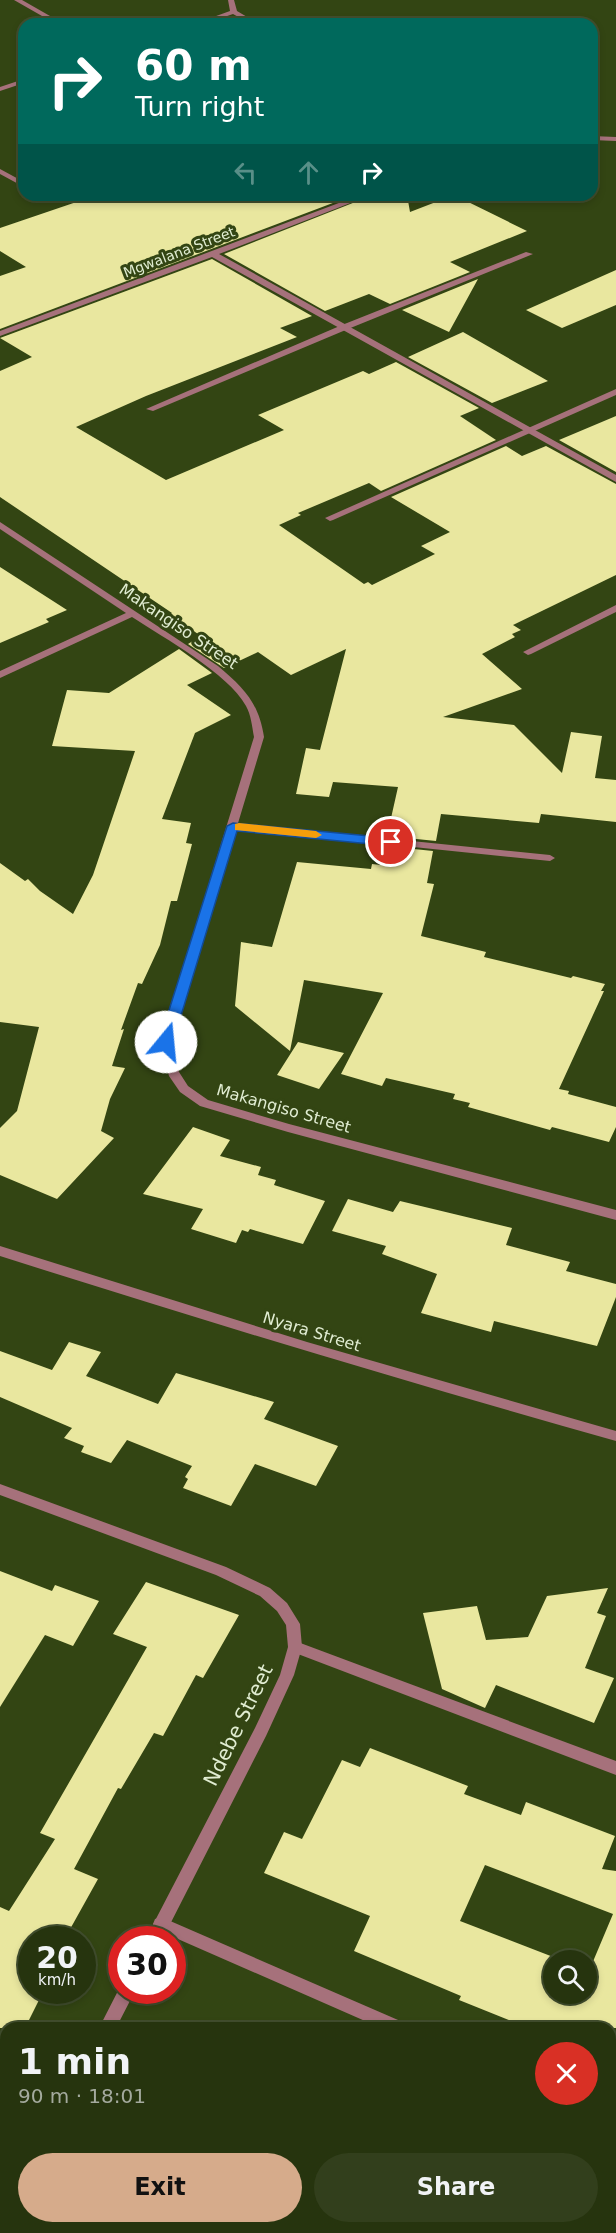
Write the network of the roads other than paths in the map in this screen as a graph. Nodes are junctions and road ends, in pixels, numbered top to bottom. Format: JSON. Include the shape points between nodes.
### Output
{"nodes":[{"id":1,"x":16,"y":0,"type":"edge"},
{"id":2,"x":231,"y":0,"type":"edge"},
{"id":3,"x":234,"y":12,"type":"junction"},
{"id":4,"x":50,"y":18,"type":"edge"},
{"id":5,"x":216,"y":18,"type":"edge"},
{"id":6,"x":245,"y":18,"type":"edge"},
{"id":7,"x":18,"y":83,"type":"edge"},
{"id":8,"x":0,"y":89,"type":"edge"},
{"id":9,"x":598,"y":138,"type":"edge"},
{"id":10,"x":616,"y":139,"type":"edge"},
{"id":11,"x":0,"y":171,"type":"edge"},
{"id":12,"x":18,"y":182,"type":"edge"},
{"id":13,"x":351,"y":201,"type":"edge"},
{"id":14,"x":213,"y":254,"type":"junction"},
{"id":15,"x":529,"y":254,"type":"dead end"},
{"id":16,"x":345,"y":327,"type":"junction"},
{"id":17,"x":0,"y":334,"type":"edge"},
{"id":18,"x":616,"y":392,"type":"edge"},
{"id":19,"x":150,"y":409,"type":"dead end"},
{"id":20,"x":528,"y":430,"type":"junction"},
{"id":21,"x":616,"y":479,"type":"edge"},
{"id":22,"x":330,"y":518,"type":"dead end"},
{"id":23,"x":0,"y":525,"type":"edge"},
{"id":24,"x":616,"y":608,"type":"edge"},
{"id":25,"x":132,"y":614,"type":"junction"},
{"id":26,"x":528,"y":652,"type":"dead end"},
{"id":27,"x":0,"y":675,"type":"edge"},
{"id":28,"x":233,"y":826,"type":"junction"},
{"id":29,"x":550,"y":858,"type":"dead end"},
{"id":30,"x":616,"y":1215,"type":"edge"},
{"id":31,"x":0,"y":1251,"type":"edge"},
{"id":32,"x":616,"y":1436,"type":"edge"},
{"id":33,"x":0,"y":1489,"type":"edge"},
{"id":34,"x":294,"y":1647,"type":"junction"},
{"id":35,"x":616,"y":1768,"type":"edge"},
{"id":36,"x":161,"y":1924,"type":"joint"},
{"id":37,"x":120,"y":2004,"type":"edge"},
{"id":38,"x":110,"y":2022,"type":"edge"},
{"id":39,"x":385,"y":2022,"type":"edge"}],
"edges":[{"from":1,"to":4,"type":"street"},
{"from":2,"to":3,"type":"street"},
{"from":3,"to":5,"type":"street"},
{"from":3,"to":6,"type":"street"},
{"from":7,"to":8,"type":"street"},
{"from":9,"to":10,"type":"street"},
{"from":11,"to":12,"type":"street"},
{"from":13,"to":14,"type":"street","name":"Mgwalana Street"},
{"from":14,"to":16,"type":"street"},
{"from":14,"to":17,"type":"street","name":"Mgwalana Street"},
{"from":15,"to":16,"type":"street"},
{"from":16,"to":19,"type":"street"},
{"from":16,"to":20,"type":"street"},
{"from":18,"to":20,"type":"street"},
{"from":20,"to":21,"type":"street"},
{"from":20,"to":22,"type":"street"},
{"from":23,"to":25,"type":"street","name":"Makangiso Street"},
{"from":24,"to":26,"type":"street"},
{"from":25,"to":27,"type":"street"},
{"from":25,"to":28,"type":"street","name":"Makangiso Street","via":[[215,668],[244,693],[257,717],[259,737]]},
{"from":28,"to":29,"type":"street"},
{"from":28,"to":30,"type":"street","name":"Makangiso Street","via":[[166,1042],[173,1072],[184,1089],[204,1103],[288,1128]]},
{"from":31,"to":32,"type":"street","name":"Nyara Street","via":[[458,1392]]},
{"from":33,"to":34,"type":"street","name":"Ndebe Street","via":[[221,1570],[265,1592],[293,1624]]},
{"from":34,"to":35,"type":"street"},
{"from":34,"to":36,"type":"street","name":"Ndebe Street","via":[[287,1675],[261,1731]]},
{"from":36,"to":39,"type":"street"},
{"from":37,"to":38,"type":"street"}]}
